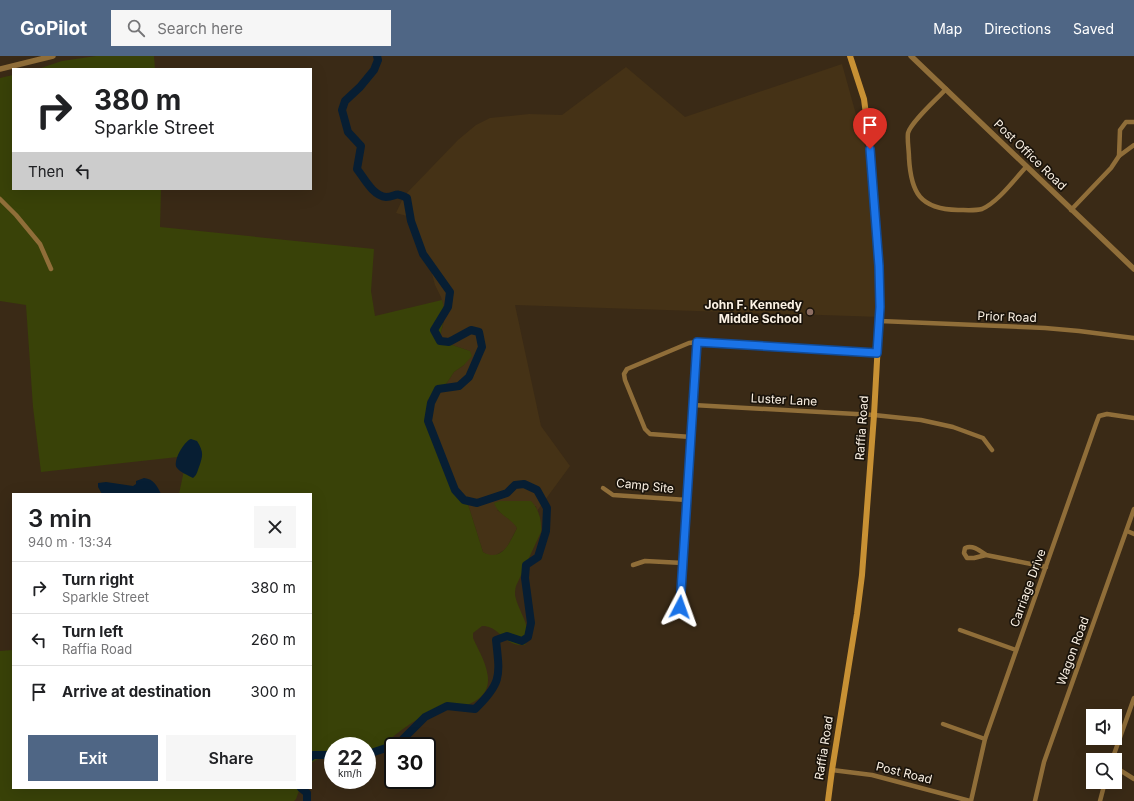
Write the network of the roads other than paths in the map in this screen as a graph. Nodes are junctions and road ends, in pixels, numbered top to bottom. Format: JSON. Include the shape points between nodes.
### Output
{"nodes":[{"id":1,"x":53,"y":56,"type":"edge"},
{"id":2,"x":850,"y":56,"type":"edge"},
{"id":3,"x":911,"y":56,"type":"edge"},
{"id":4,"x":0,"y":69,"type":"edge"},
{"id":5,"x":946,"y":90,"type":"junction"},
{"id":6,"x":1134,"y":122,"type":"edge"},
{"id":7,"x":1134,"y":145,"type":"edge"},
{"id":8,"x":1119,"y":156,"type":"junction"},
{"id":9,"x":1026,"y":167,"type":"junction"},
{"id":10,"x":0,"y":199,"type":"edge"},
{"id":11,"x":1071,"y":210,"type":"junction"},
{"id":12,"x":51,"y":269,"type":"dead end"},
{"id":13,"x":1134,"y":269,"type":"edge"},
{"id":14,"x":880,"y":321,"type":"junction"},
{"id":15,"x":1134,"y":338,"type":"edge"},
{"id":16,"x":697,"y":342,"type":"junction"},
{"id":17,"x":877,"y":353,"type":"junction"},
{"id":18,"x":693,"y":405,"type":"junction"},
{"id":19,"x":874,"y":415,"type":"junction"},
{"id":20,"x":1134,"y":418,"type":"edge"},
{"id":21,"x":691,"y":437,"type":"junction"},
{"id":22,"x":992,"y":450,"type":"dead end"},
{"id":23,"x":603,"y":488,"type":"dead end"},
{"id":24,"x":687,"y":500,"type":"junction"},
{"id":25,"x":1134,"y":509,"type":"edge"},
{"id":26,"x":1126,"y":531,"type":"junction"},
{"id":27,"x":1134,"y":534,"type":"edge"},
{"id":28,"x":986,"y":555,"type":"dead end"},
{"id":29,"x":683,"y":563,"type":"junction"},
{"id":30,"x":633,"y":565,"type":"dead end"},
{"id":31,"x":1046,"y":567,"type":"junction"},
{"id":32,"x":683,"y":616,"type":"dead end"},
{"id":33,"x":960,"y":630,"type":"dead end"},
{"id":34,"x":1016,"y":650,"type":"junction"},
{"id":35,"x":1134,"y":698,"type":"edge"},
{"id":36,"x":943,"y":724,"type":"dead end"},
{"id":37,"x":985,"y":739,"type":"junction"},
{"id":38,"x":1114,"y":753,"type":"edge"},
{"id":39,"x":832,"y":770,"type":"junction"},
{"id":40,"x":1122,"y":771,"type":"edge"},
{"id":41,"x":1134,"y":779,"type":"edge"},
{"id":42,"x":1103,"y":789,"type":"edge"},
{"id":43,"x":828,"y":801,"type":"edge"},
{"id":44,"x":971,"y":801,"type":"edge"},
{"id":45,"x":1035,"y":801,"type":"edge"},
{"id":46,"x":1100,"y":801,"type":"edge"}],
"edges":[{"from":1,"to":4,"type":"street"},
{"from":2,"to":14,"type":"main road","name":"Raffia Road","via":[[867,122],[878,253]]},
{"from":3,"to":5,"type":"street","name":"Post Office Road"},
{"from":5,"to":9,"type":"street","name":"Post Office Road"},
{"from":5,"to":9,"type":"street","via":[[912,125],[908,134],[912,184],[925,202],[944,209],[980,209],[990,204]]},
{"from":6,"to":8,"type":"street","via":[[1126,122],[1120,130]]},
{"from":7,"to":8,"type":"street"},
{"from":8,"to":11,"type":"street"},
{"from":9,"to":11,"type":"street","name":"Post Office Road"},
{"from":10,"to":12,"type":"street","via":[[40,244]]},
{"from":11,"to":13,"type":"street","name":"Post Office Road"},
{"from":14,"to":15,"type":"street","name":"Prior Road","via":[[1052,329]]},
{"from":14,"to":17,"type":"main road","name":"Raffia Road"},
{"from":16,"to":17,"type":"street"},
{"from":16,"to":18,"type":"street"},
{"from":16,"to":21,"type":"street","via":[[627,369],[624,374],[645,429],[650,434]]},
{"from":17,"to":19,"type":"main road","name":"Raffia Road"},
{"from":18,"to":19,"type":"street","name":"Luster Lane"},
{"from":18,"to":21,"type":"street"},
{"from":19,"to":22,"type":"street","name":"Luster Lane","via":[[921,420],[953,427],[983,438]]},
{"from":19,"to":39,"type":"main road","name":"Raffia Road","via":[[862,576]]},
{"from":20,"to":31,"type":"street","name":"Carriage Drive","via":[[1107,414],[1099,416]]},
{"from":21,"to":24,"type":"street"},
{"from":23,"to":24,"type":"street","name":"Camp Site","via":[[613,495]]},
{"from":24,"to":29,"type":"street"},
{"from":25,"to":26,"type":"street","name":"Wagon Road"},
{"from":26,"to":27,"type":"street"},
{"from":26,"to":45,"type":"street","name":"Wagon Road","via":[[1044,762]]},
{"from":28,"to":31,"type":"street"},
{"from":29,"to":30,"type":"street","via":[[645,561]]},
{"from":29,"to":32,"type":"street","via":[[680,607]]},
{"from":31,"to":34,"type":"street","name":"Carriage Drive"},
{"from":33,"to":34,"type":"street"},
{"from":34,"to":37,"type":"street","name":"Carriage Drive"},
{"from":35,"to":38,"type":"street"},
{"from":36,"to":37,"type":"street"},
{"from":37,"to":44,"type":"street","name":"Carriage Drive"},
{"from":39,"to":43,"type":"main road","name":"Raffia Road"},
{"from":39,"to":44,"type":"street","name":"Post Road","via":[[872,775]]},
{"from":40,"to":41,"type":"street"},
{"from":42,"to":46,"type":"street"}]}
